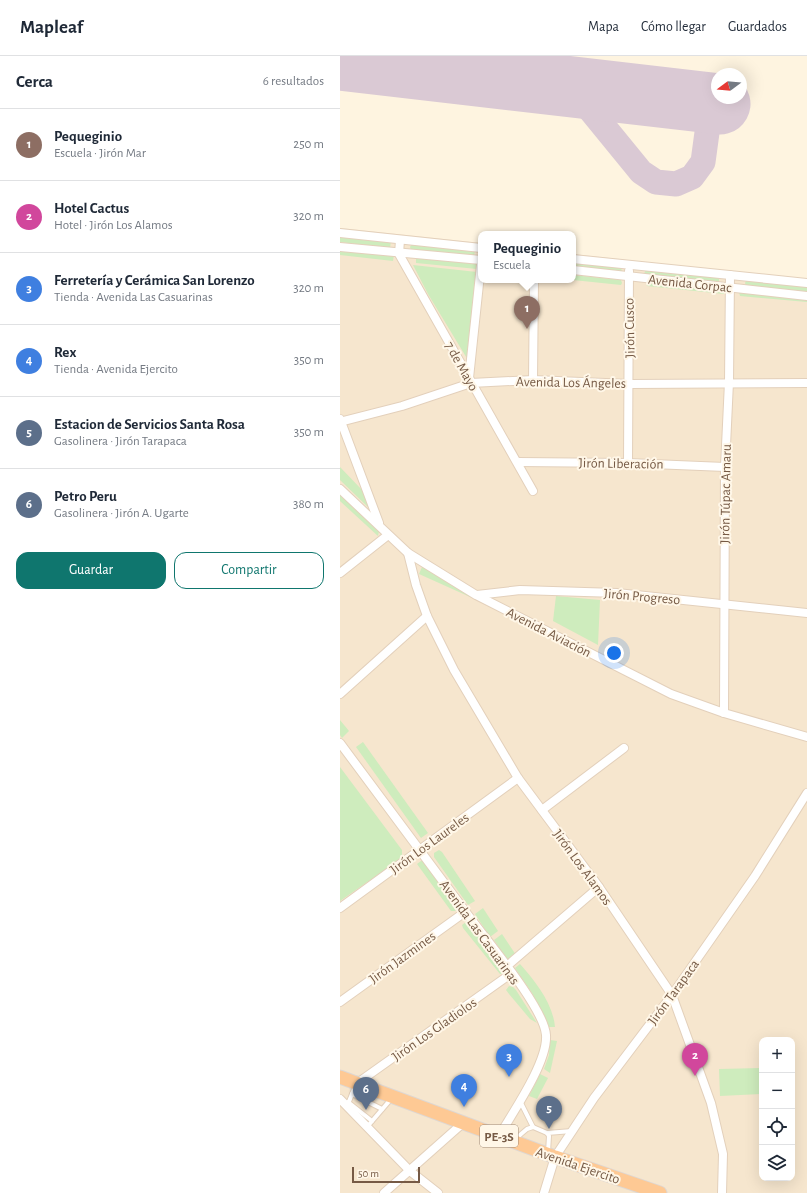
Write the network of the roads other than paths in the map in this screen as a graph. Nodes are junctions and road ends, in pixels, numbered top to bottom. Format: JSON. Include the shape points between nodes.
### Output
{"nodes":[{"id":1,"x":340,"y":233,"type":"edge"},
{"id":2,"x":400,"y":240,"type":"junction"},
{"id":3,"x":340,"y":247,"type":"edge"},
{"id":4,"x":478,"y":248,"type":"edge"},
{"id":5,"x":399,"y":254,"type":"junction"},
{"id":6,"x":576,"y":259,"type":"edge"},
{"id":7,"x":478,"y":260,"type":"edge"},
{"id":8,"x":629,"y":265,"type":"junction"},
{"id":9,"x":576,"y":270,"type":"edge"},
{"id":10,"x":730,"y":275,"type":"junction"},
{"id":11,"x":629,"y":276,"type":"junction"},
{"id":12,"x":479,"y":283,"type":"edge"},
{"id":13,"x":534,"y":283,"type":"edge"},
{"id":14,"x":807,"y":283,"type":"edge"},
{"id":15,"x":730,"y":287,"type":"junction"},
{"id":16,"x":807,"y":296,"type":"edge"},
{"id":17,"x":470,"y":380,"type":"junction"},
{"id":18,"x":532,"y":380,"type":"junction"},
{"id":19,"x":729,"y":382,"type":"junction"},
{"id":20,"x":807,"y":383,"type":"edge"},
{"id":21,"x":630,"y":384,"type":"junction"},
{"id":22,"x":340,"y":421,"type":"edge"},
{"id":23,"x":518,"y":462,"type":"junction"},
{"id":24,"x":628,"y":463,"type":"junction"},
{"id":25,"x":725,"y":467,"type":"junction"},
{"id":26,"x":340,"y":489,"type":"edge"},
{"id":27,"x":533,"y":491,"type":"dead end"},
{"id":28,"x":380,"y":526,"type":"junction"},
{"id":29,"x":388,"y":535,"type":"junction"},
{"id":30,"x":408,"y":553,"type":"junction"},
{"id":31,"x":340,"y":573,"type":"edge"},
{"id":32,"x":476,"y":595,"type":"junction"},
{"id":33,"x":724,"y":604,"type":"junction"},
{"id":34,"x":807,"y":613,"type":"edge"},
{"id":35,"x":427,"y":616,"type":"junction"},
{"id":36,"x":340,"y":694,"type":"edge"},
{"id":37,"x":724,"y":713,"type":"junction"},
{"id":38,"x":807,"y":737,"type":"edge"},
{"id":39,"x":340,"y":743,"type":"edge"},
{"id":40,"x":624,"y":748,"type":"dead end"},
{"id":41,"x":518,"y":778,"type":"junction"},
{"id":42,"x":807,"y":793,"type":"edge"},
{"id":43,"x":542,"y":810,"type":"junction"},
{"id":44,"x":419,"y":849,"type":"junction"},
{"id":45,"x":599,"y":886,"type":"junction"},
{"id":46,"x":340,"y":908,"type":"edge"},
{"id":47,"x":465,"y":912,"type":"junction"},
{"id":48,"x":510,"y":970,"type":"junction"},
{"id":49,"x":672,"y":995,"type":"junction"},
{"id":50,"x":340,"y":1002,"type":"edge"},
{"id":51,"x":340,"y":1076,"type":"edge"},
{"id":52,"x":354,"y":1089,"type":"junction"},
{"id":53,"x":393,"y":1097,"type":"junction"},
{"id":54,"x":340,"y":1099,"type":"edge"},
{"id":55,"x":519,"y":1100,"type":"junction"},
{"id":56,"x":348,"y":1104,"type":"junction"},
{"id":57,"x":382,"y":1109,"type":"junction"},
{"id":58,"x":463,"y":1123,"type":"junction"},
{"id":59,"x":369,"y":1124,"type":"junction"},
{"id":60,"x":533,"y":1127,"type":"junction"},
{"id":61,"x":572,"y":1131,"type":"junction"},
{"id":62,"x":547,"y":1133,"type":"junction"},
{"id":63,"x":499,"y":1136,"type":"junction"},
{"id":64,"x":513,"y":1141,"type":"junction"},
{"id":65,"x":551,"y":1156,"type":"junction"},
{"id":66,"x":410,"y":1171,"type":"junction"},
{"id":67,"x":384,"y":1193,"type":"edge"},
{"id":68,"x":438,"y":1193,"type":"edge"},
{"id":69,"x":544,"y":1193,"type":"edge"},
{"id":70,"x":660,"y":1193,"type":"edge"},
{"id":71,"x":722,"y":1193,"type":"edge"}],
"edges":[{"from":1,"to":2,"type":"street"},
{"from":2,"to":4,"type":"street"},
{"from":2,"to":5,"type":"street"},
{"from":3,"to":5,"type":"street"},
{"from":5,"to":7,"type":"street"},
{"from":5,"to":17,"type":"street","name":"7 de Mayo"},
{"from":6,"to":8,"type":"street","name":"Avenida Corpac"},
{"from":8,"to":10,"type":"street","name":"Avenida Corpac"},
{"from":8,"to":11,"type":"street","name":"Jirón Cusco"},
{"from":9,"to":11,"type":"street","name":"Avenida Corpac"},
{"from":10,"to":14,"type":"street","name":"Avenida Corpac"},
{"from":10,"to":15,"type":"street","name":"Jirón Túpac Amaru"},
{"from":11,"to":15,"type":"street","name":"Avenida Corpac"},
{"from":11,"to":21,"type":"street","name":"Jirón Cusco"},
{"from":12,"to":17,"type":"street"},
{"from":13,"to":18,"type":"street"},
{"from":15,"to":16,"type":"street","name":"Avenida Corpac"},
{"from":15,"to":19,"type":"street","name":"Jirón Túpac Amaru"},
{"from":17,"to":18,"type":"street","name":"Avenida Los Ángeles"},
{"from":17,"to":22,"type":"street","name":"Avenida Los Ángeles","via":[[402,406]]},
{"from":17,"to":23,"type":"street","name":"7 de Mayo"},
{"from":18,"to":21,"type":"street","name":"Avenida Los Ángeles"},
{"from":19,"to":20,"type":"street","name":"Avenida Los Ángeles"},
{"from":19,"to":21,"type":"street","name":"Avenida Los Ángeles"},
{"from":19,"to":25,"type":"street","name":"Jirón Túpac Amaru"},
{"from":21,"to":24,"type":"street","name":"Jirón Cusco"},
{"from":22,"to":28,"type":"street"},
{"from":23,"to":24,"type":"street","name":"Jirón Liberación"},
{"from":23,"to":27,"type":"street","name":"7 de Mayo"},
{"from":24,"to":25,"type":"street","name":"Jirón Liberación"},
{"from":25,"to":33,"type":"street","name":"Jirón Túpac Amaru"},
{"from":26,"to":28,"type":"street","name":"Avenida Aviación"},
{"from":28,"to":29,"type":"street","name":"Avenida Aviación"},
{"from":29,"to":30,"type":"street","name":"Avenida Aviación"},
{"from":29,"to":31,"type":"street"},
{"from":30,"to":32,"type":"street","name":"Avenida Aviación"},
{"from":30,"to":35,"type":"street","name":"Jirón Los Alamos"},
{"from":32,"to":33,"type":"street","name":"Jirón Progreso","via":[[520,590],[609,593]]},
{"from":32,"to":37,"type":"street","name":"Avenida Aviación","via":[[671,694]]},
{"from":33,"to":34,"type":"street","name":"Jirón Progreso"},
{"from":33,"to":37,"type":"street","name":"Jirón Túpac Amaru"},
{"from":35,"to":36,"type":"street"},
{"from":35,"to":41,"type":"street","name":"Jirón Los Alamos","via":[[454,670]]},
{"from":37,"to":38,"type":"street","name":"Avenida Aviación"},
{"from":39,"to":44,"type":"street","name":"Avenida Las Casuarinas"},
{"from":40,"to":43,"type":"street"},
{"from":41,"to":43,"type":"street","name":"Jirón Los Alamos"},
{"from":41,"to":44,"type":"street","name":"Jirón Los Laureles"},
{"from":42,"to":49,"type":"street","name":"Jirón Tarapaca","via":[[755,876]]},
{"from":43,"to":45,"type":"street","name":"Jirón Los Alamos"},
{"from":44,"to":46,"type":"street","name":"Jirón Los Laureles"},
{"from":44,"to":47,"type":"street","name":"Avenida Las Casuarinas"},
{"from":45,"to":48,"type":"street","name":"Jirón Los Gladiolos"},
{"from":45,"to":49,"type":"street","name":"Jirón Los Alamos"},
{"from":47,"to":48,"type":"street","name":"Avenida Las Casuarinas"},
{"from":47,"to":50,"type":"street","name":"Jirón Jazmines"},
{"from":48,"to":52,"type":"street","name":"Jirón Los Gladiolos"},
{"from":48,"to":55,"type":"street","name":"Avenida Las Casuarinas","via":[[540,1016],[546,1035],[543,1054]]},
{"from":49,"to":61,"type":"street","name":"Jirón Tarapaca"},
{"from":49,"to":71,"type":"street","name":"Jirón Los Alamos","via":[[711,1103],[723,1154]]},
{"from":51,"to":52,"type":"highway","name":"Avenida Ejercito","number":"PE-3S"},
{"from":52,"to":53,"type":"highway","name":"Avenida Ejercito","number":"PE-3S"},
{"from":52,"to":56,"type":"lane"},
{"from":52,"to":57,"type":"lane"},
{"from":53,"to":57,"type":"lane"},
{"from":53,"to":58,"type":"highway","name":"Avenida Ejercito","number":"PE-3S"},
{"from":54,"to":56,"type":"street"},
{"from":55,"to":60,"type":"lane"},
{"from":55,"to":63,"type":"street","name":"Avenida Las Casuarinas"},
{"from":56,"to":59,"type":"street"},
{"from":57,"to":59,"type":"lane"},
{"from":58,"to":63,"type":"highway","name":"Avenida Ejercito","number":"PE-3S"},
{"from":58,"to":66,"type":"street"},
{"from":59,"to":66,"type":"street"},
{"from":60,"to":62,"type":"lane"},
{"from":60,"to":64,"type":"lane"},
{"from":61,"to":62,"type":"lane"},
{"from":61,"to":65,"type":"street","name":"Jirón Tarapaca"},
{"from":62,"to":65,"type":"lane","via":[[550,1138]]},
{"from":63,"to":64,"type":"highway","name":"Avenida Ejercito","number":"PE-3S"},
{"from":64,"to":65,"type":"highway","name":"Avenida Ejercito","number":"PE-3S"},
{"from":65,"to":69,"type":"street","name":"Jirón Tarapaca"},
{"from":65,"to":70,"type":"highway","name":"Avenida Ejercito","number":"PE-3S"},
{"from":66,"to":67,"type":"street"},
{"from":66,"to":68,"type":"street"}]}
